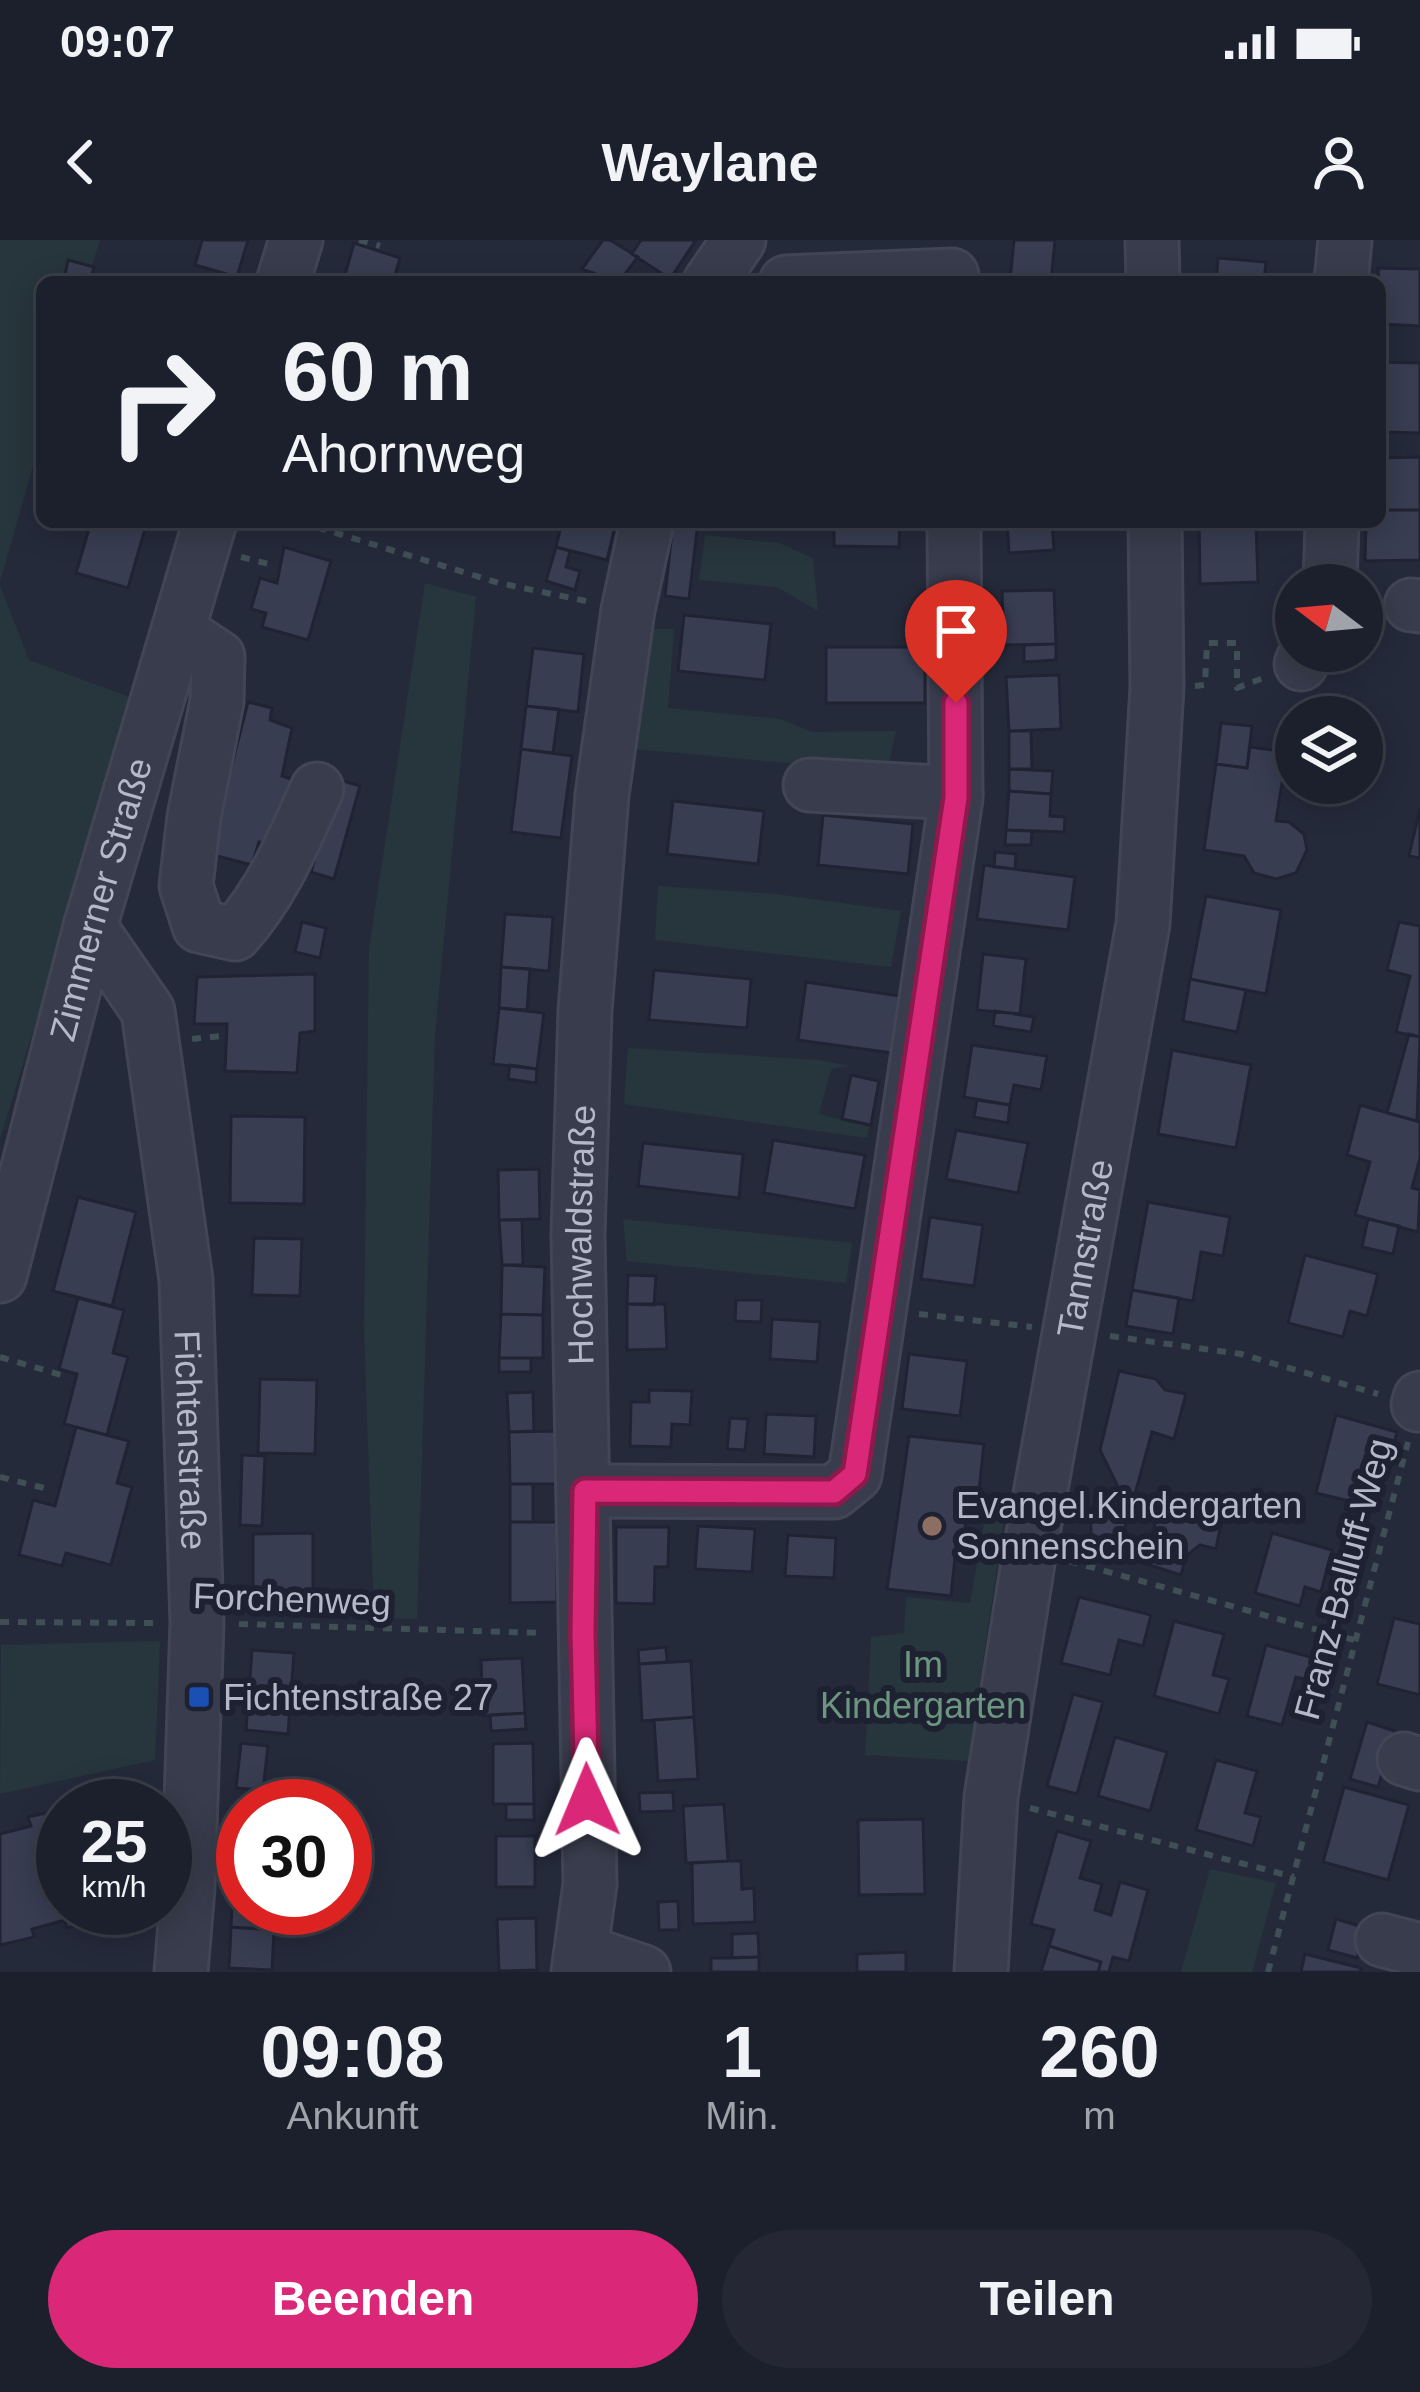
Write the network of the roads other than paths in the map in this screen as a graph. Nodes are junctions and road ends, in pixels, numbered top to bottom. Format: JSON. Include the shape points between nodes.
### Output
{"nodes":[{"id":1,"x":296,"y":240,"type":"edge"},
{"id":2,"x":739,"y":240,"type":"edge"},
{"id":3,"x":1152,"y":240,"type":"edge"},
{"id":4,"x":1345,"y":240,"type":"edge"},
{"id":5,"x":952,"y":266,"type":"edge"},
{"id":6,"x":286,"y":276,"type":"edge"},
{"id":7,"x":714,"y":276,"type":"edge"},
{"id":8,"x":848,"y":276,"type":"edge"},
{"id":9,"x":1153,"y":276,"type":"edge"},
{"id":10,"x":1342,"y":276,"type":"edge"},
{"id":11,"x":208,"y":528,"type":"edge"},
{"id":12,"x":645,"y":528,"type":"edge"},
{"id":13,"x":954,"y":528,"type":"edge"},
{"id":14,"x":1155,"y":528,"type":"edge"},
{"id":15,"x":1332,"y":528,"type":"edge"},
{"id":16,"x":1331,"y":564,"type":"edge"},
{"id":17,"x":179,"y":631,"type":"junction"},
{"id":18,"x":810,"y":785,"type":"dead end"},
{"id":19,"x":317,"y":789,"type":"dead end"},
{"id":20,"x":956,"y":793,"type":"junction"},
{"id":21,"x":90,"y":927,"type":"junction"},
{"id":22,"x":0,"y":1276,"type":"edge"},
{"id":23,"x":585,"y":1491,"type":"junction"},
{"id":24,"x":580,"y":1961,"type":"edge"},
{"id":25,"x":181,"y":1972,"type":"edge"},
{"id":26,"x":644,"y":1972,"type":"edge"},
{"id":27,"x":981,"y":1972,"type":"edge"}],
"edges":[{"from":1,"to":6,"type":"street"},
{"from":2,"to":7,"type":"street"},
{"from":3,"to":9,"type":"street"},
{"from":4,"to":10,"type":"street"},
{"from":5,"to":8,"type":"street"},
{"from":11,"to":17,"type":"street","name":"Zimmerner Straße"},
{"from":12,"to":23,"type":"street","name":"Hochwaldstraße","via":[[602,795],[586,1012],[578,1234]]},
{"from":13,"to":20,"type":"street"},
{"from":14,"to":27,"type":"street","name":"Tannstraße","via":[[1157,687],[1143,924],[1053,1329],[1030,1550],[991,1797]]},
{"from":15,"to":16,"type":"street"},
{"from":17,"to":19,"type":"street","via":[[218,657],[185,886],[199,926],[235,934],[255,911]]},
{"from":17,"to":21,"type":"street","name":"Zimmerner Straße"},
{"from":18,"to":20,"type":"street"},
{"from":20,"to":23,"type":"street","via":[[855,1474],[834,1492]]},
{"from":21,"to":22,"type":"street","name":"Zimmerner Straße"},
{"from":21,"to":25,"type":"street","name":"Fichtenstraße","via":[[148,1011],[186,1280],[197,1623]]},
{"from":23,"to":24,"type":"street","name":"Hochwaldstraße","via":[[590,1884]]},
{"from":24,"to":26,"type":"street","name":"Hochwaldstraße"}]}
